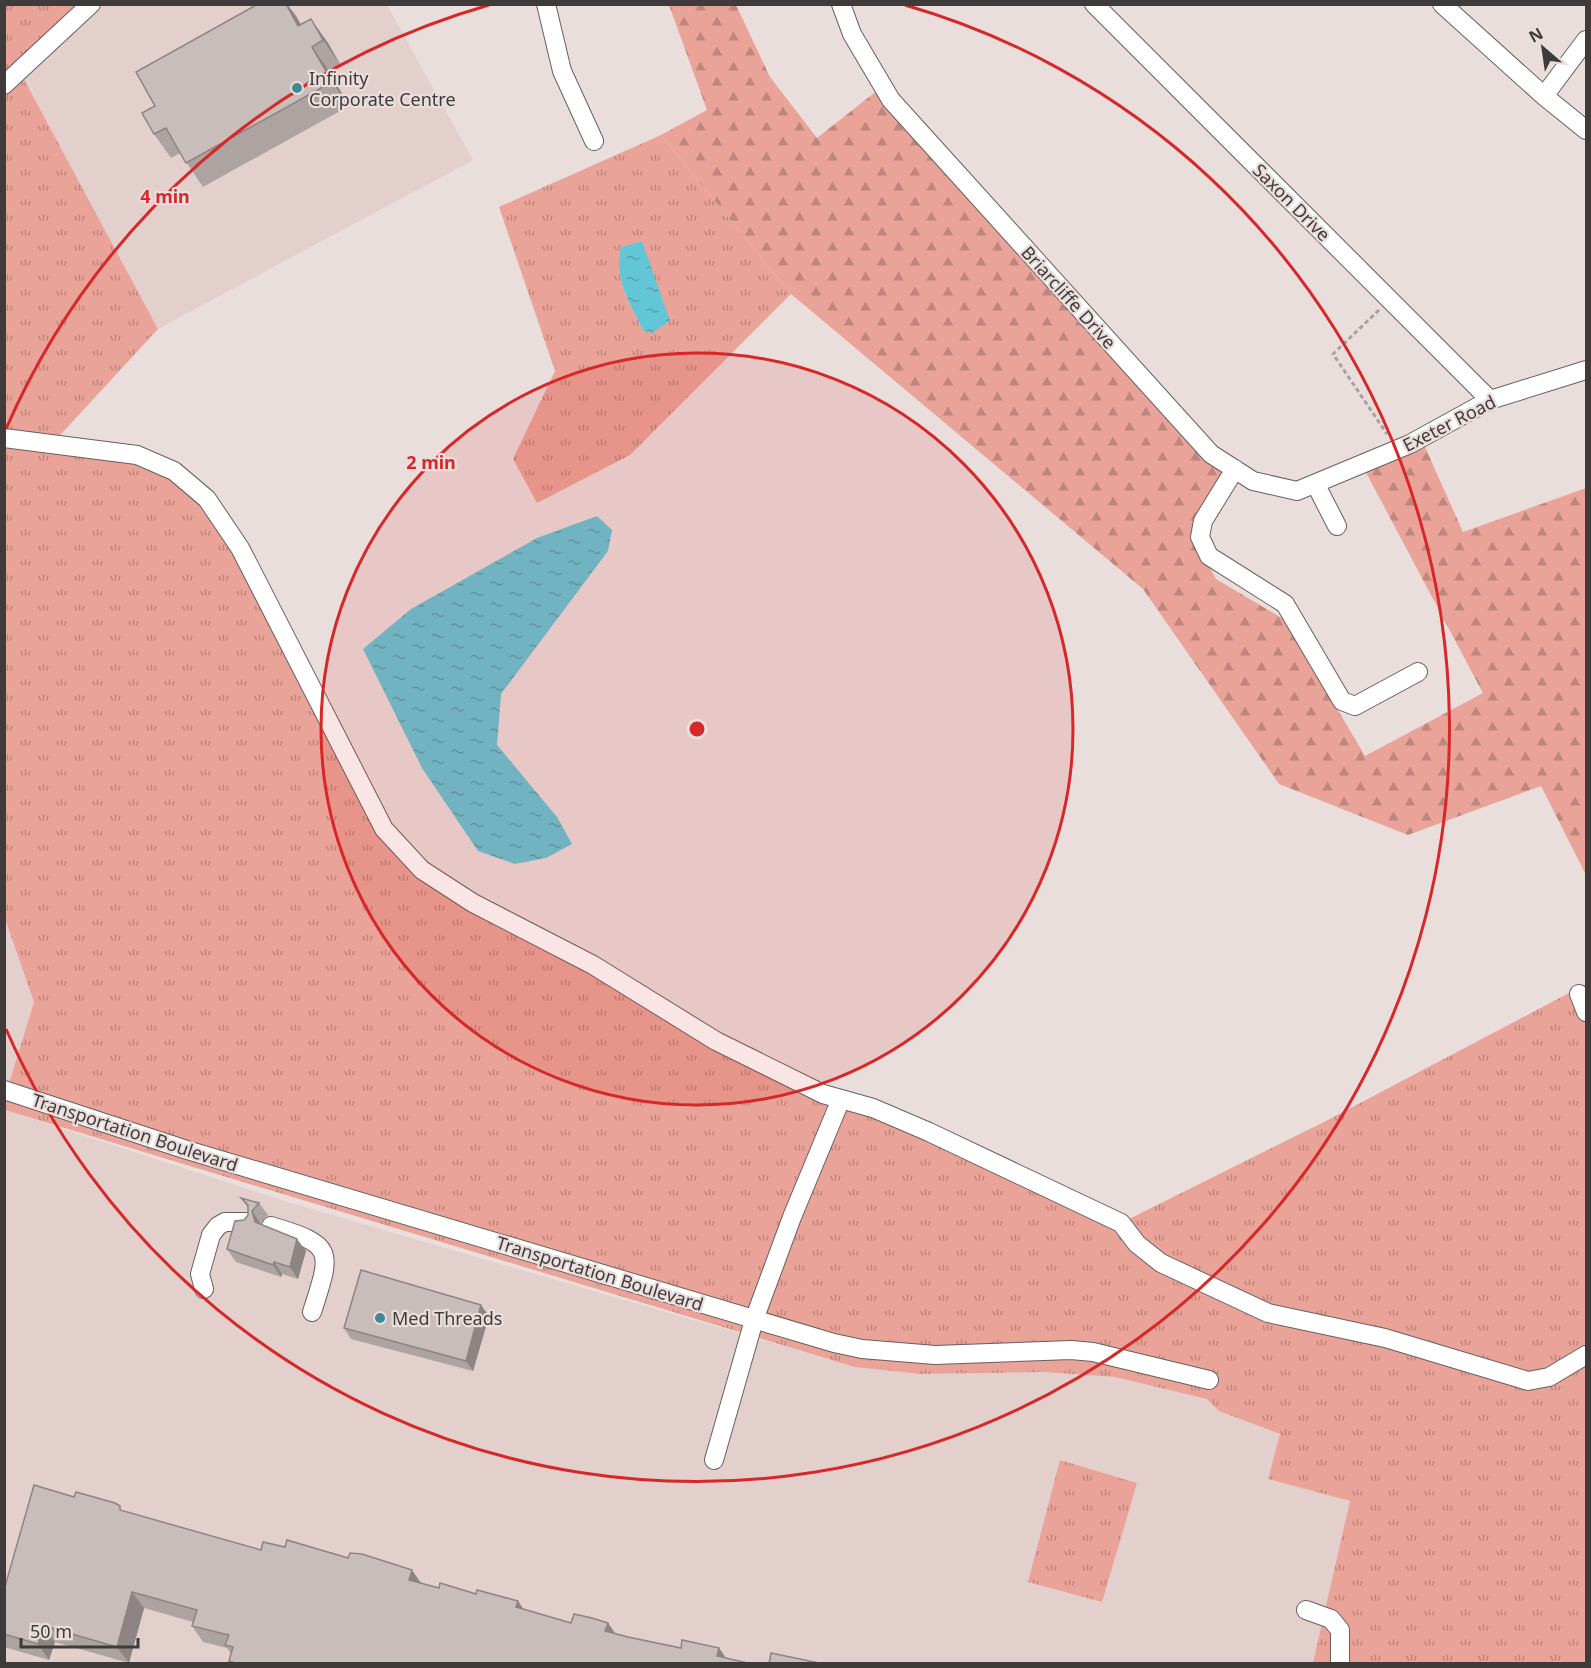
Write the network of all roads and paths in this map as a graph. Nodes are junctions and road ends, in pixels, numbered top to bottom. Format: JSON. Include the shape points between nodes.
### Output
{"nodes":[{"id":1,"x":91,"y":4,"type":"edge"},
{"id":2,"x":546,"y":4,"type":"edge"},
{"id":3,"x":841,"y":4,"type":"edge"},
{"id":4,"x":1094,"y":4,"type":"edge"},
{"id":5,"x":1442,"y":4,"type":"edge"},
{"id":6,"x":1587,"y":40,"type":"edge"},
{"id":7,"x":4,"y":85,"type":"edge"},
{"id":8,"x":1544,"y":96,"type":"junction"},
{"id":9,"x":1587,"y":130,"type":"edge"},
{"id":10,"x":594,"y":141,"type":"dead end"},
{"id":11,"x":1380,"y":308,"type":"dead end"},
{"id":12,"x":1587,"y":370,"type":"edge"},
{"id":13,"x":1490,"y":400,"type":"junction"},
{"id":14,"x":1387,"y":434,"type":"dead end"},
{"id":15,"x":4,"y":438,"type":"edge"},
{"id":16,"x":1234,"y":469,"type":"junction"},
{"id":17,"x":1316,"y":485,"type":"junction"},
{"id":18,"x":1337,"y":526,"type":"dead end"},
{"id":19,"x":1418,"y":672,"type":"dead end"},
{"id":20,"x":1579,"y":994,"type":"dead end"},
{"id":21,"x":1587,"y":1012,"type":"edge"},
{"id":22,"x":4,"y":1090,"type":"edge"},
{"id":23,"x":842,"y":1099,"type":"junction"},
{"id":24,"x":247,"y":1222,"type":"edge"},
{"id":25,"x":271,"y":1226,"type":"edge"},
{"id":26,"x":204,"y":1289,"type":"dead end"},
{"id":27,"x":312,"y":1312,"type":"dead end"},
{"id":28,"x":754,"y":1320,"type":"junction"},
{"id":29,"x":1583,"y":1362,"type":"edge"},
{"id":30,"x":1209,"y":1380,"type":"dead end"},
{"id":31,"x":714,"y":1460,"type":"dead end"},
{"id":32,"x":1306,"y":1610,"type":"dead end"},
{"id":33,"x":1340,"y":1664,"type":"edge"}],
"edges":[{"from":1,"to":7,"type":"street"},
{"from":2,"to":10,"type":"street","via":[[562,71]]},
{"from":3,"to":16,"type":"street","name":"Briarcliffe Drive","via":[[852,34],[891,100],[1211,454]]},
{"from":4,"to":13,"type":"street","name":"Saxon Drive"},
{"from":5,"to":8,"type":"street"},
{"from":6,"to":8,"type":"street"},
{"from":8,"to":9,"type":"street"},
{"from":11,"to":14,"type":"path","via":[[1333,354]]},
{"from":12,"to":13,"type":"street","name":"Exeter Road"},
{"from":13,"to":17,"type":"street","name":"Exeter Road","via":[[1410,444]]},
{"from":15,"to":23,"type":"street","via":[[137,455],[174,471],[207,499],[240,548],[384,829],[422,870],[473,903],[593,965],[716,1041],[823,1094]]},
{"from":16,"to":17,"type":"street","name":"Briarcliffe Drive","via":[[1253,481],[1297,491]]},
{"from":16,"to":19,"type":"street","via":[[1203,521],[1200,537],[1209,556],[1285,604],[1342,701],[1355,706]]},
{"from":17,"to":18,"type":"street"},
{"from":20,"to":21,"type":"street"},
{"from":22,"to":28,"type":"street","name":"Transportation Boulevard","via":[[187,1150]]},
{"from":23,"to":28,"type":"street"},
{"from":23,"to":29,"type":"street","via":[[873,1107],[1121,1223],[1137,1244],[1161,1263],[1268,1313],[1385,1338],[1528,1381],[1549,1377]]},
{"from":24,"to":26,"type":"street","via":[[225,1222],[211,1235],[200,1274]]},
{"from":25,"to":27,"type":"street","via":[[305,1236],[318,1243],[325,1255],[327,1267]]},
{"from":28,"to":30,"type":"street","name":"Transportation Boulevard","via":[[862,1349],[951,1356],[1071,1350]]},
{"from":28,"to":31,"type":"street"},
{"from":32,"to":33,"type":"street","via":[[1331,1619],[1340,1630]]}]}
